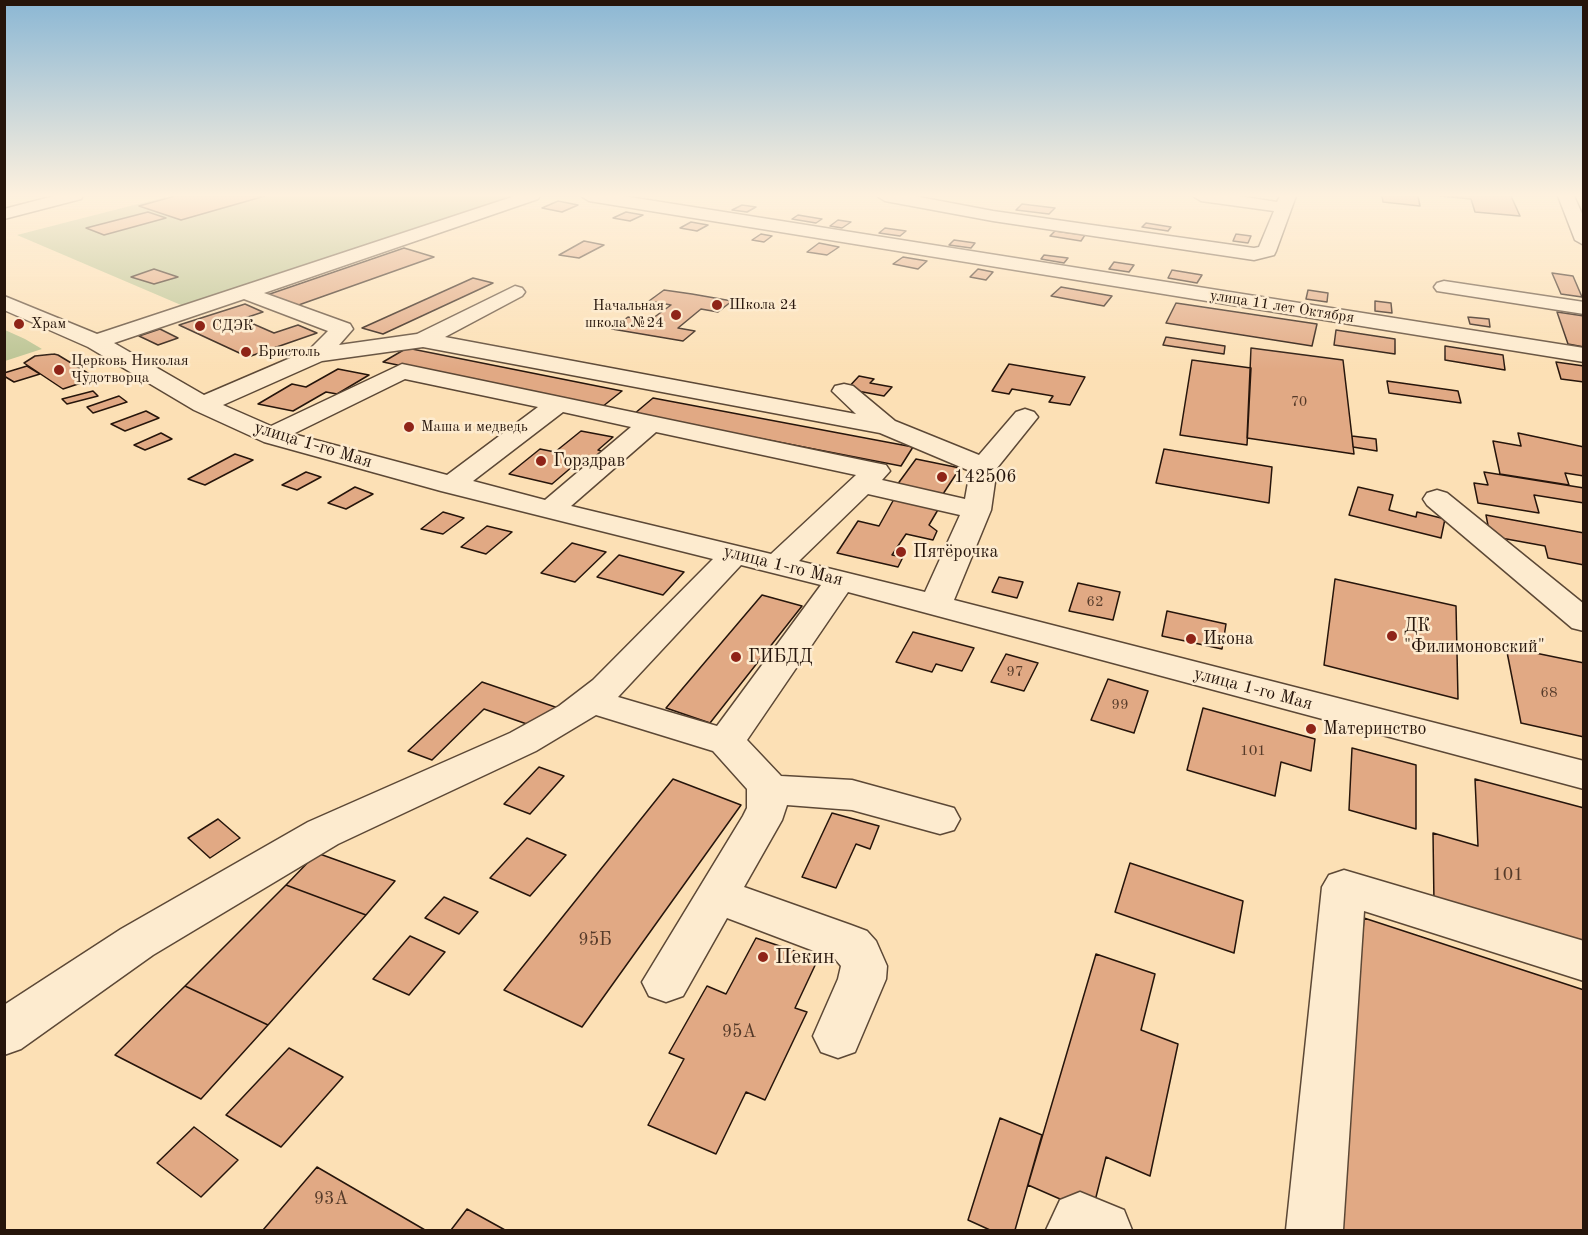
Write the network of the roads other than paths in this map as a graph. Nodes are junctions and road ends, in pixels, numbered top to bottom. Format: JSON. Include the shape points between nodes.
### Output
{"nodes":[{"id":1,"x":362,"y":254,"type":"edge"},
{"id":2,"x":952,"y":254,"type":"edge"},
{"id":3,"x":1006,"y":254,"type":"edge"},
{"id":4,"x":998,"y":261,"type":"junction"},
{"id":5,"x":1444,"y":287,"type":"dead end"},
{"id":6,"x":515,"y":292,"type":"dead end"},
{"id":7,"x":246,"y":293,"type":"junction"},
{"id":8,"x":4,"y":302,"type":"edge"},
{"id":9,"x":1584,"y":308,"type":"edge"},
{"id":10,"x":1546,"y":326,"type":"junction"},
{"id":11,"x":423,"y":340,"type":"junction"},
{"id":12,"x":96,"y":342,"type":"junction"},
{"id":13,"x":1584,"y":355,"type":"edge"},
{"id":14,"x":316,"y":356,"type":"junction"},
{"id":15,"x":649,"y":383,"type":"junction"},
{"id":16,"x":844,"y":391,"type":"dead end"},
{"id":17,"x":558,"y":404,"type":"junction"},
{"id":18,"x":203,"y":405,"type":"junction"},
{"id":19,"x":614,"y":416,"type":"junction"},
{"id":20,"x":1025,"y":417,"type":"dead end"},
{"id":21,"x":651,"y":423,"type":"junction"},
{"id":22,"x":888,"y":427,"type":"junction"},
{"id":23,"x":273,"y":437,"type":"junction"},
{"id":24,"x":984,"y":467,"type":"junction"},
{"id":25,"x":451,"y":484,"type":"junction"},
{"id":26,"x":863,"y":484,"type":"junction"},
{"id":27,"x":1437,"y":499,"type":"dead end"},
{"id":28,"x":550,"y":510,"type":"junction"},
{"id":29,"x":977,"y":510,"type":"junction"},
{"id":30,"x":735,"y":554,"type":"junction"},
{"id":31,"x":777,"y":565,"type":"junction"},
{"id":32,"x":840,"y":580,"type":"junction"},
{"id":33,"x":935,"y":605,"type":"junction"},
{"id":34,"x":1584,"y":621,"type":"edge"},
{"id":35,"x":592,"y":701,"type":"junction"},
{"id":36,"x":726,"y":742,"type":"junction"},
{"id":37,"x":1584,"y":775,"type":"edge"},
{"id":38,"x":767,"y":789,"type":"junction"},
{"id":39,"x":940,"y":819,"type":"dead end"},
{"id":40,"x":718,"y":896,"type":"junction"},
{"id":41,"x":1584,"y":961,"type":"edge"},
{"id":42,"x":666,"y":982,"type":"dead end"},
{"id":43,"x":4,"y":1034,"type":"edge"},
{"id":44,"x":838,"y":1036,"type":"dead end"},
{"id":45,"x":1074,"y":1230,"type":"edge"},
{"id":46,"x":1104,"y":1230,"type":"edge"},
{"id":47,"x":1314,"y":1230,"type":"edge"}],
"edges":[{"from":1,"to":7,"type":"street"},
{"from":2,"to":4,"type":"street","name":"улица 11 лет Октября"},
{"from":3,"to":4,"type":"street"},
{"from":4,"to":10,"type":"street","name":"улица 11 лет Октября"},
{"from":5,"to":10,"type":"street"},
{"from":6,"to":11,"type":"street"},
{"from":7,"to":12,"type":"street"},
{"from":7,"to":14,"type":"street","via":[[342,329]]},
{"from":8,"to":12,"type":"street","name":"улица 1-го Мая"},
{"from":9,"to":10,"type":"street"},
{"from":10,"to":13,"type":"street","name":"улица 11 лет Октября"},
{"from":11,"to":14,"type":"street"},
{"from":11,"to":15,"type":"street"},
{"from":12,"to":18,"type":"street","name":"улица 1-го Мая"},
{"from":14,"to":18,"type":"street"},
{"from":15,"to":19,"type":"street"},
{"from":15,"to":22,"type":"street"},
{"from":16,"to":22,"type":"street"},
{"from":17,"to":19,"type":"street"},
{"from":17,"to":23,"type":"street","via":[[402,371]]},
{"from":17,"to":25,"type":"street"},
{"from":18,"to":23,"type":"street","name":"улица 1-го Мая"},
{"from":19,"to":21,"type":"street"},
{"from":20,"to":24,"type":"street"},
{"from":21,"to":26,"type":"street","via":[[876,471]]},
{"from":21,"to":28,"type":"street"},
{"from":22,"to":24,"type":"street"},
{"from":23,"to":25,"type":"street","name":"улица 1-го Мая"},
{"from":24,"to":29,"type":"street"},
{"from":25,"to":28,"type":"street","name":"улица 1-го Мая"},
{"from":26,"to":29,"type":"street"},
{"from":26,"to":31,"type":"street"},
{"from":27,"to":34,"type":"street"},
{"from":28,"to":30,"type":"street","name":"улица 1-го Мая"},
{"from":29,"to":33,"type":"street"},
{"from":30,"to":31,"type":"street","name":"улица 1-го Мая"},
{"from":30,"to":35,"type":"street"},
{"from":31,"to":32,"type":"street","name":"улица 1-го Мая"},
{"from":32,"to":33,"type":"street","name":"улица 1-го Мая"},
{"from":32,"to":36,"type":"street"},
{"from":33,"to":37,"type":"street","name":"улица 1-го Мая"},
{"from":35,"to":36,"type":"street"},
{"from":35,"to":43,"type":"street","via":[[538,735],[305,844],[137,942]]},
{"from":36,"to":38,"type":"street","via":[[763,778]]},
{"from":38,"to":39,"type":"street","via":[[852,795]]},
{"from":38,"to":40,"type":"street","via":[[767,808],[762,820]]},
{"from":40,"to":42,"type":"street"},
{"from":40,"to":44,"type":"street","via":[[851,945],[864,966]]},
{"from":41,"to":47,"type":"street","via":[[1344,887]]},
{"from":45,"to":46,"type":"street","via":[[1080,1220]]}]}
